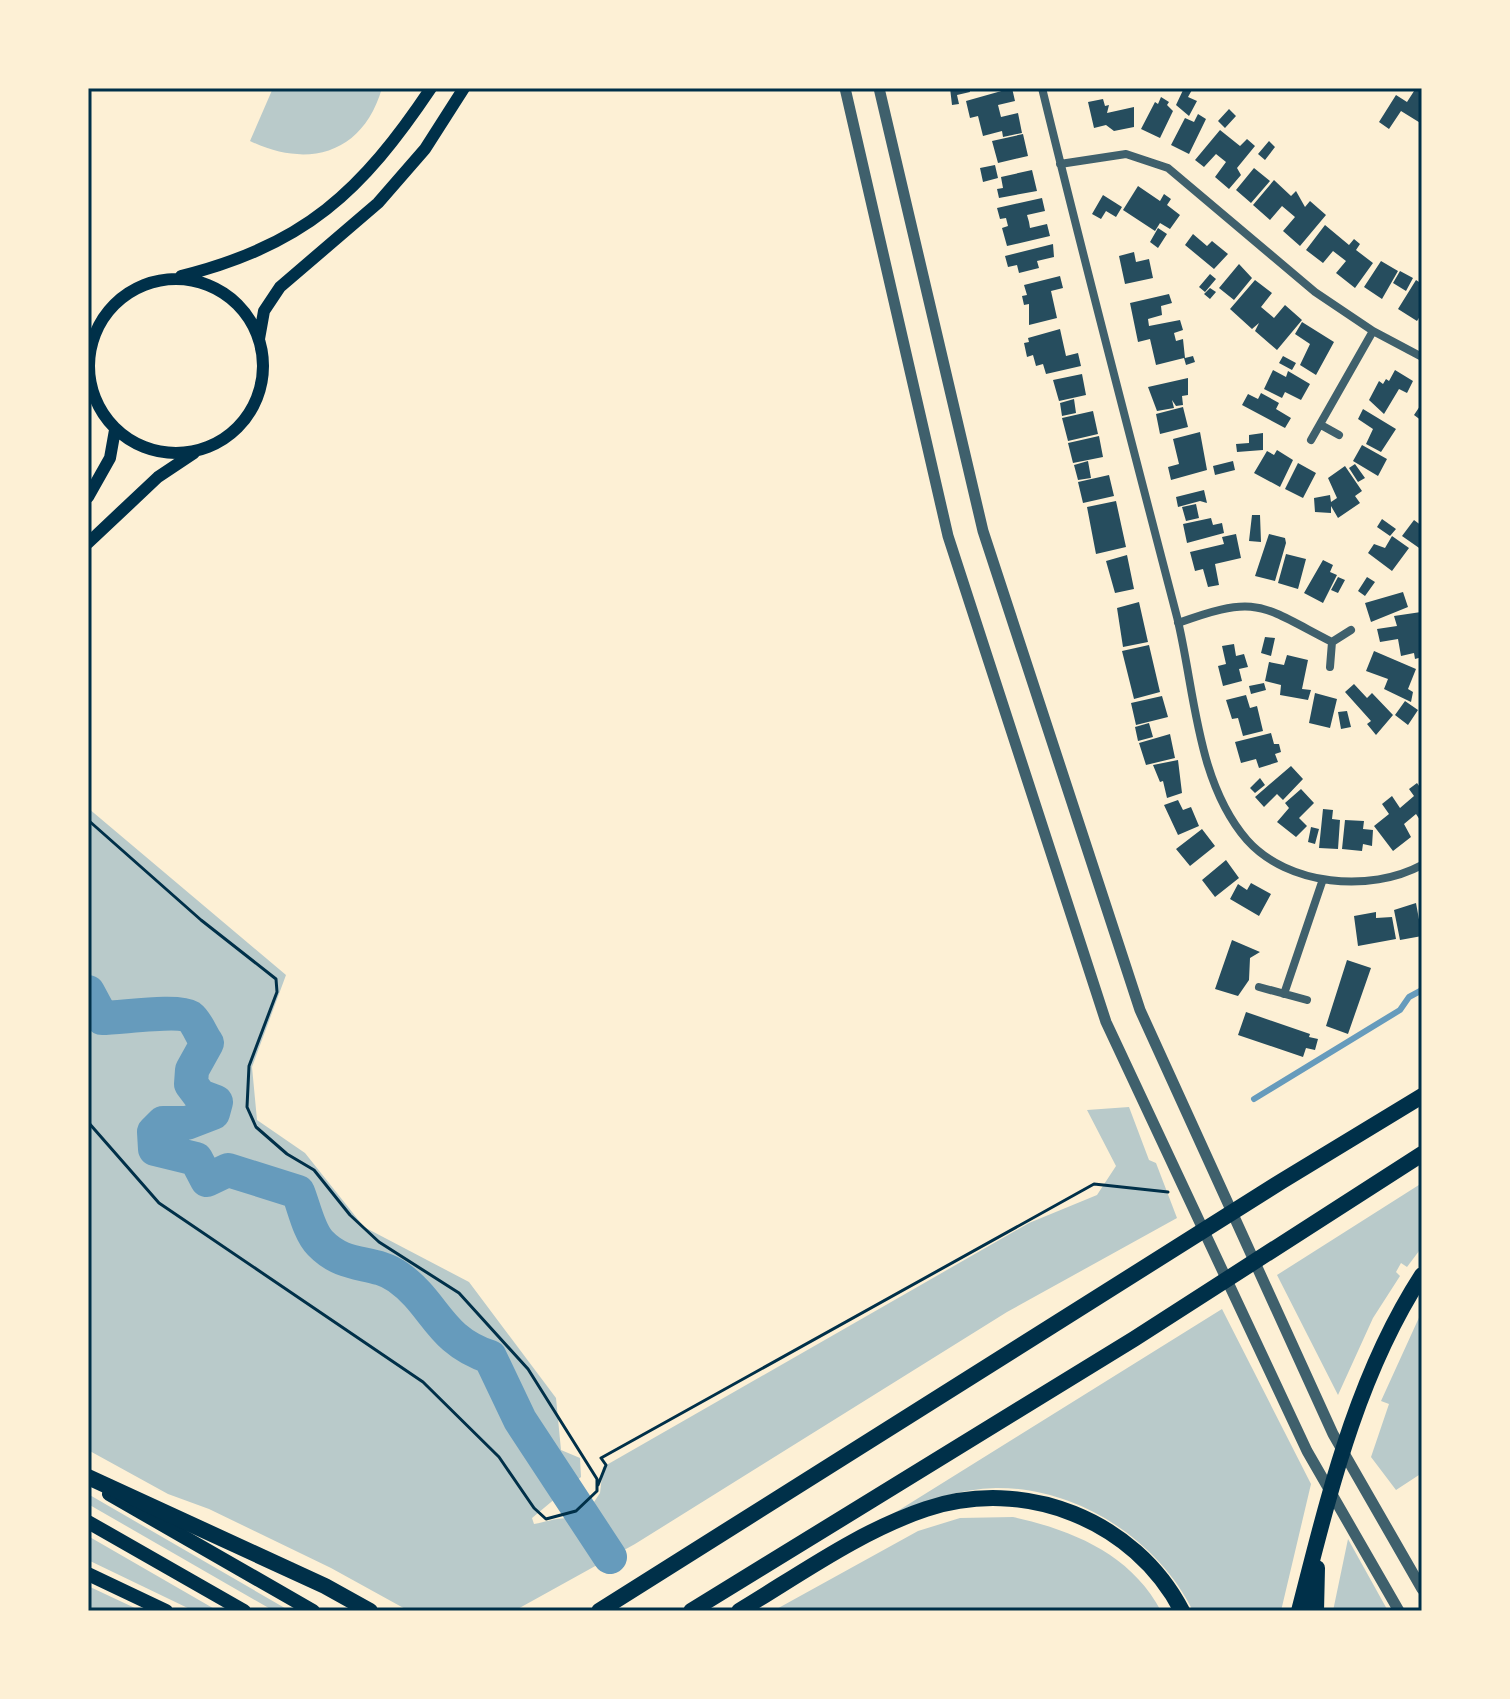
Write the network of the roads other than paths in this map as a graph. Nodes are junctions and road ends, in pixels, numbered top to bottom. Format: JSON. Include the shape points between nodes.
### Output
{"nodes":[{"id":1,"x":431,"y":88,"type":"edge"},
{"id":2,"x":464,"y":88,"type":"edge"},
{"id":3,"x":845,"y":88,"type":"edge"},
{"id":4,"x":879,"y":88,"type":"edge"},
{"id":5,"x":1042,"y":88,"type":"edge"},
{"id":6,"x":1060,"y":164,"type":"junction"},
{"id":7,"x":170,"y":278,"type":"junction"},
{"id":8,"x":1373,"y":331,"type":"junction"},
{"id":9,"x":259,"y":339,"type":"junction"},
{"id":10,"x":1422,"y":357,"type":"edge"},
{"id":11,"x":1321,"y":425,"type":"junction"},
{"id":12,"x":115,"y":430,"type":"junction"},
{"id":13,"x":1339,"y":435,"type":"dead end"},
{"id":14,"x":1311,"y":440,"type":"dead end"},
{"id":15,"x":196,"y":451,"type":"junction"},
{"id":16,"x":88,"y":497,"type":"edge"},
{"id":17,"x":88,"y":543,"type":"edge"},
{"id":18,"x":1178,"y":623,"type":"junction"},
{"id":19,"x":1351,"y":630,"type":"dead end"},
{"id":20,"x":1332,"y":642,"type":"junction"},
{"id":21,"x":1330,"y":667,"type":"dead end"},
{"id":22,"x":1422,"y":865,"type":"edge"},
{"id":23,"x":1323,"y":879,"type":"junction"},
{"id":24,"x":1259,"y":987,"type":"dead end"},
{"id":25,"x":1284,"y":994,"type":"junction"},
{"id":26,"x":1307,"y":1000,"type":"dead end"},
{"id":27,"x":1422,"y":1096,"type":"edge"},
{"id":28,"x":1422,"y":1154,"type":"edge"},
{"id":29,"x":1422,"y":1275,"type":"edge"},
{"id":30,"x":88,"y":1479,"type":"edge"},
{"id":31,"x":88,"y":1522,"type":"edge"},
{"id":32,"x":1318,"y":1539,"type":"junction"},
{"id":33,"x":88,"y":1574,"type":"edge"},
{"id":34,"x":1422,"y":1589,"type":"edge"},
{"id":35,"x":166,"y":1611,"type":"edge"},
{"id":36,"x":244,"y":1611,"type":"edge"},
{"id":37,"x":313,"y":1611,"type":"edge"},
{"id":38,"x":370,"y":1611,"type":"edge"},
{"id":39,"x":599,"y":1611,"type":"edge"},
{"id":40,"x":691,"y":1611,"type":"edge"},
{"id":41,"x":739,"y":1611,"type":"edge"},
{"id":42,"x":1182,"y":1611,"type":"edge"},
{"id":43,"x":1299,"y":1611,"type":"edge"},
{"id":44,"x":1316,"y":1611,"type":"edge"},
{"id":45,"x":1399,"y":1611,"type":"edge"}],
"edges":[{"from":1,"to":7,"type":"main road","via":[[361,180],[311,222],[267,249]]},
{"from":2,"to":9,"type":"main road","via":[[425,149],[378,203],[280,287],[264,311]]},
{"from":3,"to":45,"type":"street","via":[[948,536],[1106,1022],[1307,1451]]},
{"from":4,"to":34,"type":"street","via":[[983,531],[1140,1010],[1333,1434]]},
{"from":5,"to":6,"type":"street"},
{"from":6,"to":8,"type":"street","via":[[1126,154],[1168,168],[1315,292]]},
{"from":6,"to":18,"type":"street"},
{"from":7,"to":9,"type":"main road","via":[[199,281],[225,293],[246,313]]},
{"from":7,"to":12,"type":"main road","via":[[142,285],[117,300],[99,323],[89,350],[93,393]]},
{"from":8,"to":10,"type":"street"},
{"from":8,"to":11,"type":"street"},
{"from":9,"to":15,"type":"main road","via":[[264,367],[259,396],[234,431]]},
{"from":11,"to":13,"type":"street"},
{"from":11,"to":14,"type":"street"},
{"from":12,"to":15,"type":"main road","via":[[139,446],[167,453]]},
{"from":12,"to":16,"type":"main road","via":[[110,458]]},
{"from":15,"to":17,"type":"main road","via":[[158,477]]},
{"from":18,"to":20,"type":"street","via":[[1240,605],[1261,605]]},
{"from":18,"to":23,"type":"street","via":[[1213,780],[1230,816],[1248,842],[1269,859]]},
{"from":19,"to":20,"type":"street"},
{"from":20,"to":21,"type":"street"},
{"from":22,"to":23,"type":"street","via":[[1370,881]]},
{"from":23,"to":25,"type":"street"},
{"from":24,"to":25,"type":"street"},
{"from":25,"to":26,"type":"street"},
{"from":27,"to":39,"type":"highway"},
{"from":28,"to":40,"type":"highway"},
{"from":29,"to":32,"type":"highway","via":[[1356,1406]]},
{"from":30,"to":37,"type":"highway"},
{"from":30,"to":38,"type":"highway"},
{"from":31,"to":36,"type":"highway"},
{"from":32,"to":43,"type":"highway"},
{"from":32,"to":44,"type":"highway"},
{"from":33,"to":35,"type":"highway"},
{"from":41,"to":42,"type":"highway","via":[[868,1534],[925,1509],[1010,1499],[1069,1511],[1115,1535],[1151,1566]]}]}
